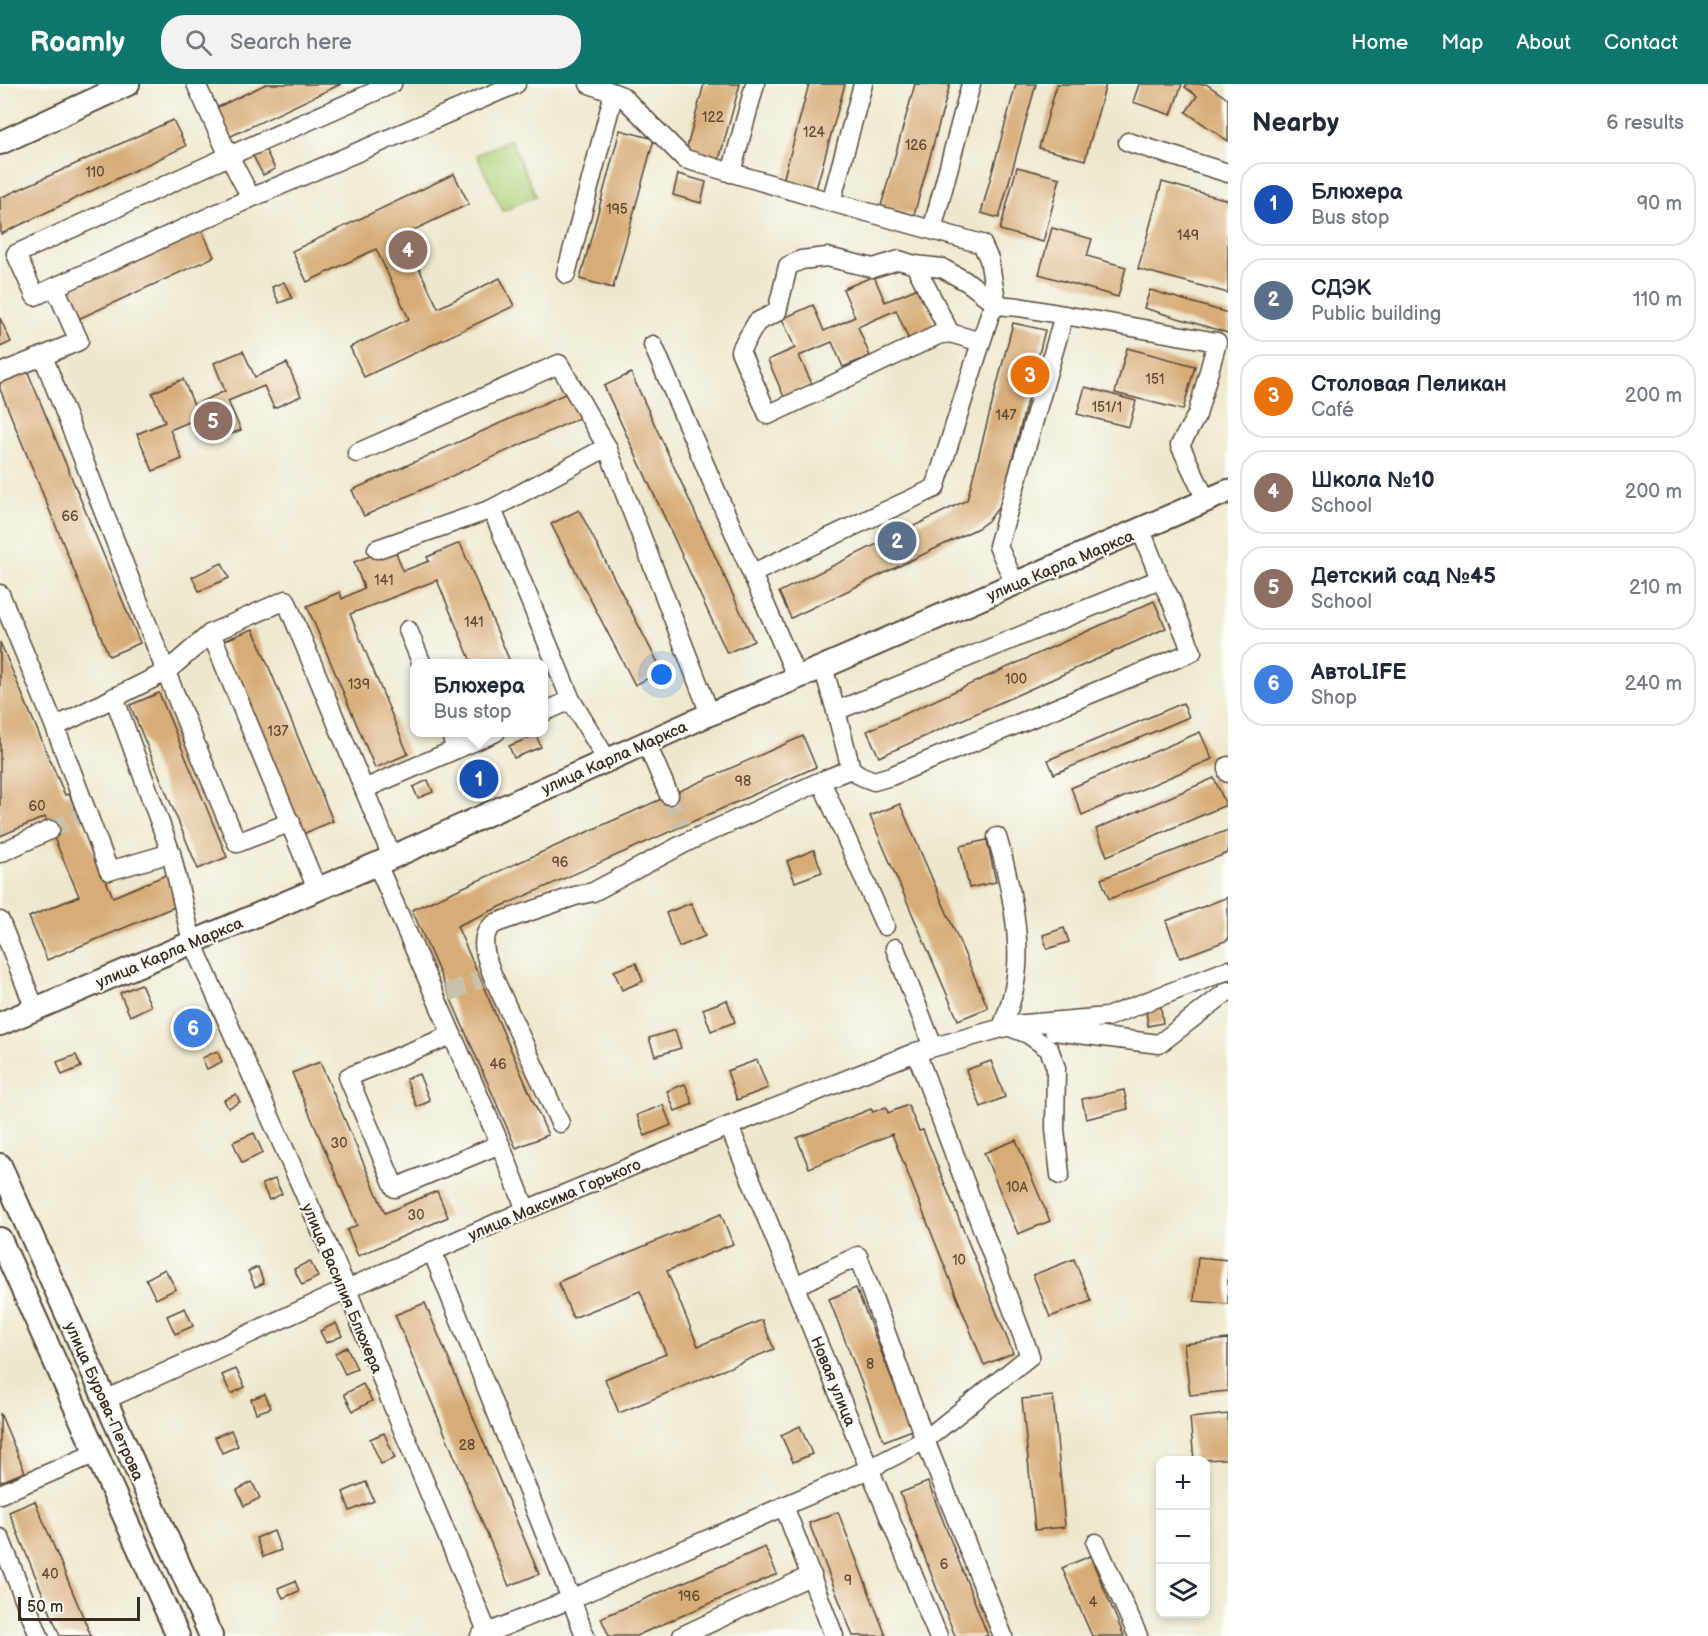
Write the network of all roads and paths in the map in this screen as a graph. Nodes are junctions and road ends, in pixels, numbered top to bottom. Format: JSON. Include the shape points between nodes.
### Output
{"nodes":[{"id":1,"x":128,"y":84,"type":"edge"},
{"id":2,"x":196,"y":84,"type":"edge"},
{"id":3,"x":392,"y":84,"type":"edge"},
{"id":4,"x":516,"y":84,"type":"edge"},
{"id":5,"x":589,"y":84,"type":"edge"},
{"id":6,"x":755,"y":84,"type":"edge"},
{"id":7,"x":863,"y":84,"type":"edge"},
{"id":8,"x":971,"y":84,"type":"edge"},
{"id":9,"x":614,"y":93,"type":"junction"},
{"id":10,"x":0,"y":142,"type":"edge"},
{"id":11,"x":1128,"y":142,"type":"dead end"},
{"id":12,"x":229,"y":156,"type":"junction"},
{"id":13,"x":731,"y":173,"type":"junction"},
{"id":14,"x":1228,"y":173,"type":"edge"},
{"id":15,"x":251,"y":198,"type":"junction"},
{"id":16,"x":831,"y":202,"type":"junction"},
{"id":17,"x":932,"y":230,"type":"junction"},
{"id":18,"x":915,"y":266,"type":"junction"},
{"id":19,"x":566,"y":274,"type":"dead end"},
{"id":20,"x":55,"y":287,"type":"junction"},
{"id":21,"x":997,"y":305,"type":"junction"},
{"id":22,"x":1064,"y":315,"type":"junction"},
{"id":23,"x":950,"y":333,"type":"junction"},
{"id":24,"x":981,"y":342,"type":"junction"},
{"id":25,"x":653,"y":345,"type":"dead end"},
{"id":26,"x":43,"y":356,"type":"junction"},
{"id":27,"x":0,"y":373,"type":"edge"},
{"id":28,"x":607,"y":447,"type":"junction"},
{"id":29,"x":357,"y":453,"type":"dead end"},
{"id":30,"x":1228,"y":491,"type":"edge"},
{"id":31,"x":1206,"y":500,"type":"junction"},
{"id":32,"x":492,"y":509,"type":"junction"},
{"id":33,"x":1141,"y":530,"type":"junction"},
{"id":34,"x":377,"y":549,"type":"dead end"},
{"id":35,"x":753,"y":573,"type":"junction"},
{"id":36,"x":1160,"y":579,"type":"junction"},
{"id":37,"x":1015,"y":584,"type":"junction"},
{"id":38,"x":0,"y":594,"type":"edge"},
{"id":39,"x":408,"y":630,"type":"dead end"},
{"id":40,"x":212,"y":633,"type":"junction"},
{"id":41,"x":420,"y":659,"type":"edge"},
{"id":42,"x":823,"y":667,"type":"junction"},
{"id":43,"x":166,"y":672,"type":"junction"},
{"id":44,"x":797,"y":678,"type":"junction"},
{"id":45,"x":114,"y":698,"type":"junction"},
{"id":46,"x":571,"y":700,"type":"junction"},
{"id":47,"x":548,"y":710,"type":"edge"},
{"id":48,"x":836,"y":711,"type":"junction"},
{"id":49,"x":710,"y":714,"type":"junction"},
{"id":50,"x":55,"y":727,"type":"junction"},
{"id":51,"x":472,"y":737,"type":"edge"},
{"id":52,"x":453,"y":741,"type":"edge"},
{"id":53,"x":646,"y":742,"type":"junction"},
{"id":54,"x":607,"y":760,"type":"junction"},
{"id":55,"x":1228,"y":766,"type":"edge"},
{"id":56,"x":851,"y":769,"type":"junction"},
{"id":57,"x":1228,"y":773,"type":"edge"},
{"id":58,"x":822,"y":781,"type":"junction"},
{"id":59,"x":364,"y":789,"type":"junction"},
{"id":60,"x":669,"y":795,"type":"tunnel mouth"},
{"id":61,"x":291,"y":822,"type":"junction"},
{"id":62,"x":50,"y":830,"type":"tunnel mouth"},
{"id":63,"x":997,"y":837,"type":"dead end"},
{"id":64,"x":0,"y":853,"type":"edge"},
{"id":65,"x":171,"y":853,"type":"junction"},
{"id":66,"x":384,"y":861,"type":"junction"},
{"id":67,"x":317,"y":890,"type":"junction"},
{"id":68,"x":0,"y":921,"type":"edge"},
{"id":69,"x":885,"y":926,"type":"dead end"},
{"id":70,"x":192,"y":942,"type":"junction"},
{"id":71,"x":895,"y":948,"type":"dead end"},
{"id":72,"x":1228,"y":970,"type":"edge"},
{"id":73,"x":1228,"y":991,"type":"edge"},
{"id":74,"x":35,"y":1009,"type":"junction"},
{"id":75,"x":0,"y":1024,"type":"edge"},
{"id":76,"x":1008,"y":1026,"type":"junction"},
{"id":77,"x":452,"y":1035,"type":"junction"},
{"id":78,"x":924,"y":1050,"type":"junction"},
{"id":79,"x":560,"y":1124,"type":"dead end"},
{"id":80,"x":729,"y":1126,"type":"junction"},
{"id":81,"x":500,"y":1144,"type":"junction"},
{"id":82,"x":0,"y":1165,"type":"edge"},
{"id":83,"x":1060,"y":1175,"type":"dead end"},
{"id":84,"x":526,"y":1210,"type":"junction"},
{"id":85,"x":0,"y":1239,"type":"edge"},
{"id":86,"x":432,"y":1251,"type":"junction"},
{"id":87,"x":795,"y":1286,"type":"junction"},
{"id":88,"x":347,"y":1289,"type":"junction"},
{"id":89,"x":105,"y":1400,"type":"junction"},
{"id":90,"x":925,"y":1440,"type":"junction"},
{"id":91,"x":96,"y":1453,"type":"junction"},
{"id":92,"x":869,"y":1469,"type":"junction"},
{"id":93,"x":0,"y":1494,"type":"edge"},
{"id":94,"x":784,"y":1506,"type":"junction"},
{"id":95,"x":0,"y":1538,"type":"edge"},
{"id":96,"x":1096,"y":1543,"type":"dead end"},
{"id":97,"x":812,"y":1575,"type":"junction"},
{"id":98,"x":571,"y":1599,"type":"junction"},
{"id":99,"x":485,"y":1635,"type":"edge"},
{"id":100,"x":39,"y":1636,"type":"edge"},
{"id":101,"x":178,"y":1636,"type":"edge"},
{"id":102,"x":211,"y":1636,"type":"edge"},
{"id":103,"x":585,"y":1636,"type":"edge"},
{"id":104,"x":682,"y":1636,"type":"edge"},
{"id":105,"x":834,"y":1636,"type":"edge"},
{"id":106,"x":938,"y":1636,"type":"edge"},
{"id":107,"x":1003,"y":1636,"type":"edge"},
{"id":108,"x":1138,"y":1636,"type":"edge"}],
"edges":[{"from":1,"to":10,"type":"main road"},
{"from":2,"to":12,"type":"street"},
{"from":3,"to":12,"type":"street"},
{"from":4,"to":15,"type":"street"},
{"from":5,"to":9,"type":"street"},
{"from":6,"to":13,"type":"street"},
{"from":7,"to":16,"type":"street"},
{"from":8,"to":17,"type":"street"},
{"from":9,"to":13,"type":"street","via":[[622,96],[685,159]]},
{"from":9,"to":19,"type":"street"},
{"from":11,"to":14,"type":"street"},
{"from":12,"to":15,"type":"street"},
{"from":12,"to":20,"type":"street","via":[[16,254],[34,296]]},
{"from":13,"to":16,"type":"street"},
{"from":15,"to":20,"type":"street"},
{"from":16,"to":17,"type":"street"},
{"from":17,"to":21,"type":"street","via":[[982,244]]},
{"from":18,"to":21,"type":"street","via":[[942,268]]},
{"from":18,"to":23,"type":"street"},
{"from":18,"to":23,"type":"street","via":[[899,260],[873,268],[827,257],[788,266],[777,312],[757,322],[740,351],[768,415],[938,335]]},
{"from":20,"to":26,"type":"street","via":[[79,341]]},
{"from":21,"to":22,"type":"street"},
{"from":21,"to":24,"type":"street"},
{"from":22,"to":31,"type":"street","via":[[1217,342],[1197,415],[1180,445]]},
{"from":22,"to":37,"type":"street","via":[[998,546]]},
{"from":23,"to":24,"type":"street"},
{"from":24,"to":35,"type":"street","via":[[935,488]]},
{"from":25,"to":35,"type":"street"},
{"from":26,"to":27,"type":"street"},
{"from":26,"to":43,"type":"street"},
{"from":28,"to":29,"type":"street","via":[[559,364]]},
{"from":28,"to":32,"type":"street"},
{"from":28,"to":49,"type":"street"},
{"from":30,"to":31,"type":"main road","name":"улица Карла Маркса"},
{"from":31,"to":33,"type":"main road","name":"улица Карла Маркса"},
{"from":32,"to":34,"type":"street"},
{"from":32,"to":46,"type":"street"},
{"from":33,"to":36,"type":"street"},
{"from":33,"to":37,"type":"main road","name":"улица Карла Маркса"},
{"from":35,"to":44,"type":"street"},
{"from":36,"to":48,"type":"street"},
{"from":36,"to":56,"type":"street","via":[[1192,652],[891,776],[874,781]]},
{"from":37,"to":42,"type":"main road","name":"улица Карла Маркса"},
{"from":38,"to":50,"type":"street"},
{"from":39,"to":41,"type":"street"},
{"from":40,"to":43,"type":"street"},
{"from":40,"to":59,"type":"street","via":[[286,600]]},
{"from":40,"to":61,"type":"street"},
{"from":42,"to":44,"type":"main road","name":"улица Карла Маркса"},
{"from":42,"to":48,"type":"street"},
{"from":43,"to":45,"type":"street"},
{"from":43,"to":61,"type":"street","via":[[237,843]]},
{"from":44,"to":49,"type":"main road","name":"улица Карла Маркса"},
{"from":45,"to":50,"type":"street"},
{"from":45,"to":65,"type":"street","name":"улица Василия Блюхера"},
{"from":46,"to":47,"type":"street"},
{"from":46,"to":54,"type":"street"},
{"from":48,"to":56,"type":"street"},
{"from":49,"to":53,"type":"main road","name":"улица Карла Маркса"},
{"from":50,"to":65,"type":"street","via":[[83,815],[109,870]]},
{"from":51,"to":52,"type":"street"},
{"from":52,"to":59,"type":"street"},
{"from":53,"to":54,"type":"main road","name":"улица Карла Маркса"},
{"from":53,"to":60,"type":"street"},
{"from":54,"to":66,"type":"main road","name":"улица Карла Маркса"},
{"from":55,"to":57,"type":"street"},
{"from":56,"to":58,"type":"street"},
{"from":58,"to":69,"type":"street"},
{"from":58,"to":79,"type":"street","via":[[686,833],[593,892],[496,923],[485,933],[486,976]]},
{"from":59,"to":66,"type":"street"},
{"from":61,"to":67,"type":"street"},
{"from":62,"to":64,"type":"street"},
{"from":63,"to":76,"type":"street","via":[[1007,870],[1017,959]]},
{"from":65,"to":70,"type":"street","name":"улица Василия Блюхера"},
{"from":66,"to":67,"type":"main road","name":"улица Карла Маркса"},
{"from":66,"to":77,"type":"street","via":[[442,995]]},
{"from":67,"to":70,"type":"main road","name":"улица Карла Маркса"},
{"from":68,"to":74,"type":"street"},
{"from":70,"to":74,"type":"main road","name":"улица Карла Маркса"},
{"from":70,"to":88,"type":"street","name":"улица Василия Блюхера"},
{"from":71,"to":78,"type":"street"},
{"from":72,"to":76,"type":"street","via":[[1107,1017]]},
{"from":73,"to":76,"type":"street","via":[[1158,1044]]},
{"from":74,"to":75,"type":"main road","name":"улица Карла Маркса"},
{"from":76,"to":78,"type":"street","name":"улица Максима Горького"},
{"from":76,"to":83,"type":"street","via":[[1049,1049],[1056,1068],[1055,1129]]},
{"from":77,"to":81,"type":"street"},
{"from":77,"to":81,"type":"street","via":[[348,1077],[395,1188]]},
{"from":78,"to":80,"type":"street","name":"улица Максима Горького"},
{"from":78,"to":90,"type":"street","via":[[1030,1356]]},
{"from":80,"to":84,"type":"street","name":"улица Максима Горького"},
{"from":80,"to":87,"type":"street","name":"Новая улица"},
{"from":81,"to":84,"type":"street"},
{"from":82,"to":89,"type":"main road","name":"улица Бурова-Петрова"},
{"from":84,"to":86,"type":"street","name":"улица Максима Горького"},
{"from":85,"to":91,"type":"main road","name":"улица Бурова-Петрова"},
{"from":86,"to":88,"type":"street","name":"улица Максима Горького"},
{"from":86,"to":98,"type":"street"},
{"from":87,"to":90,"type":"street","via":[[858,1256]]},
{"from":87,"to":92,"type":"street","name":"Новая улица"},
{"from":88,"to":89,"type":"street","name":"улица Максима Горького"},
{"from":88,"to":99,"type":"street","name":"улица Василия Блюхера"},
{"from":89,"to":102,"type":"main road","name":"улица Бурова-Петрова"},
{"from":90,"to":92,"type":"street"},
{"from":90,"to":107,"type":"street"},
{"from":91,"to":93,"type":"street"},
{"from":91,"to":101,"type":"main road","name":"улица Бурова-Петрова"},
{"from":92,"to":94,"type":"street"},
{"from":92,"to":106,"type":"street","name":"Новая улица"},
{"from":94,"to":97,"type":"street"},
{"from":94,"to":98,"type":"street"},
{"from":95,"to":100,"type":"street"},
{"from":96,"to":108,"type":"street"},
{"from":97,"to":104,"type":"street"},
{"from":97,"to":105,"type":"street"},
{"from":98,"to":99,"type":"street"},
{"from":98,"to":103,"type":"street"}]}
